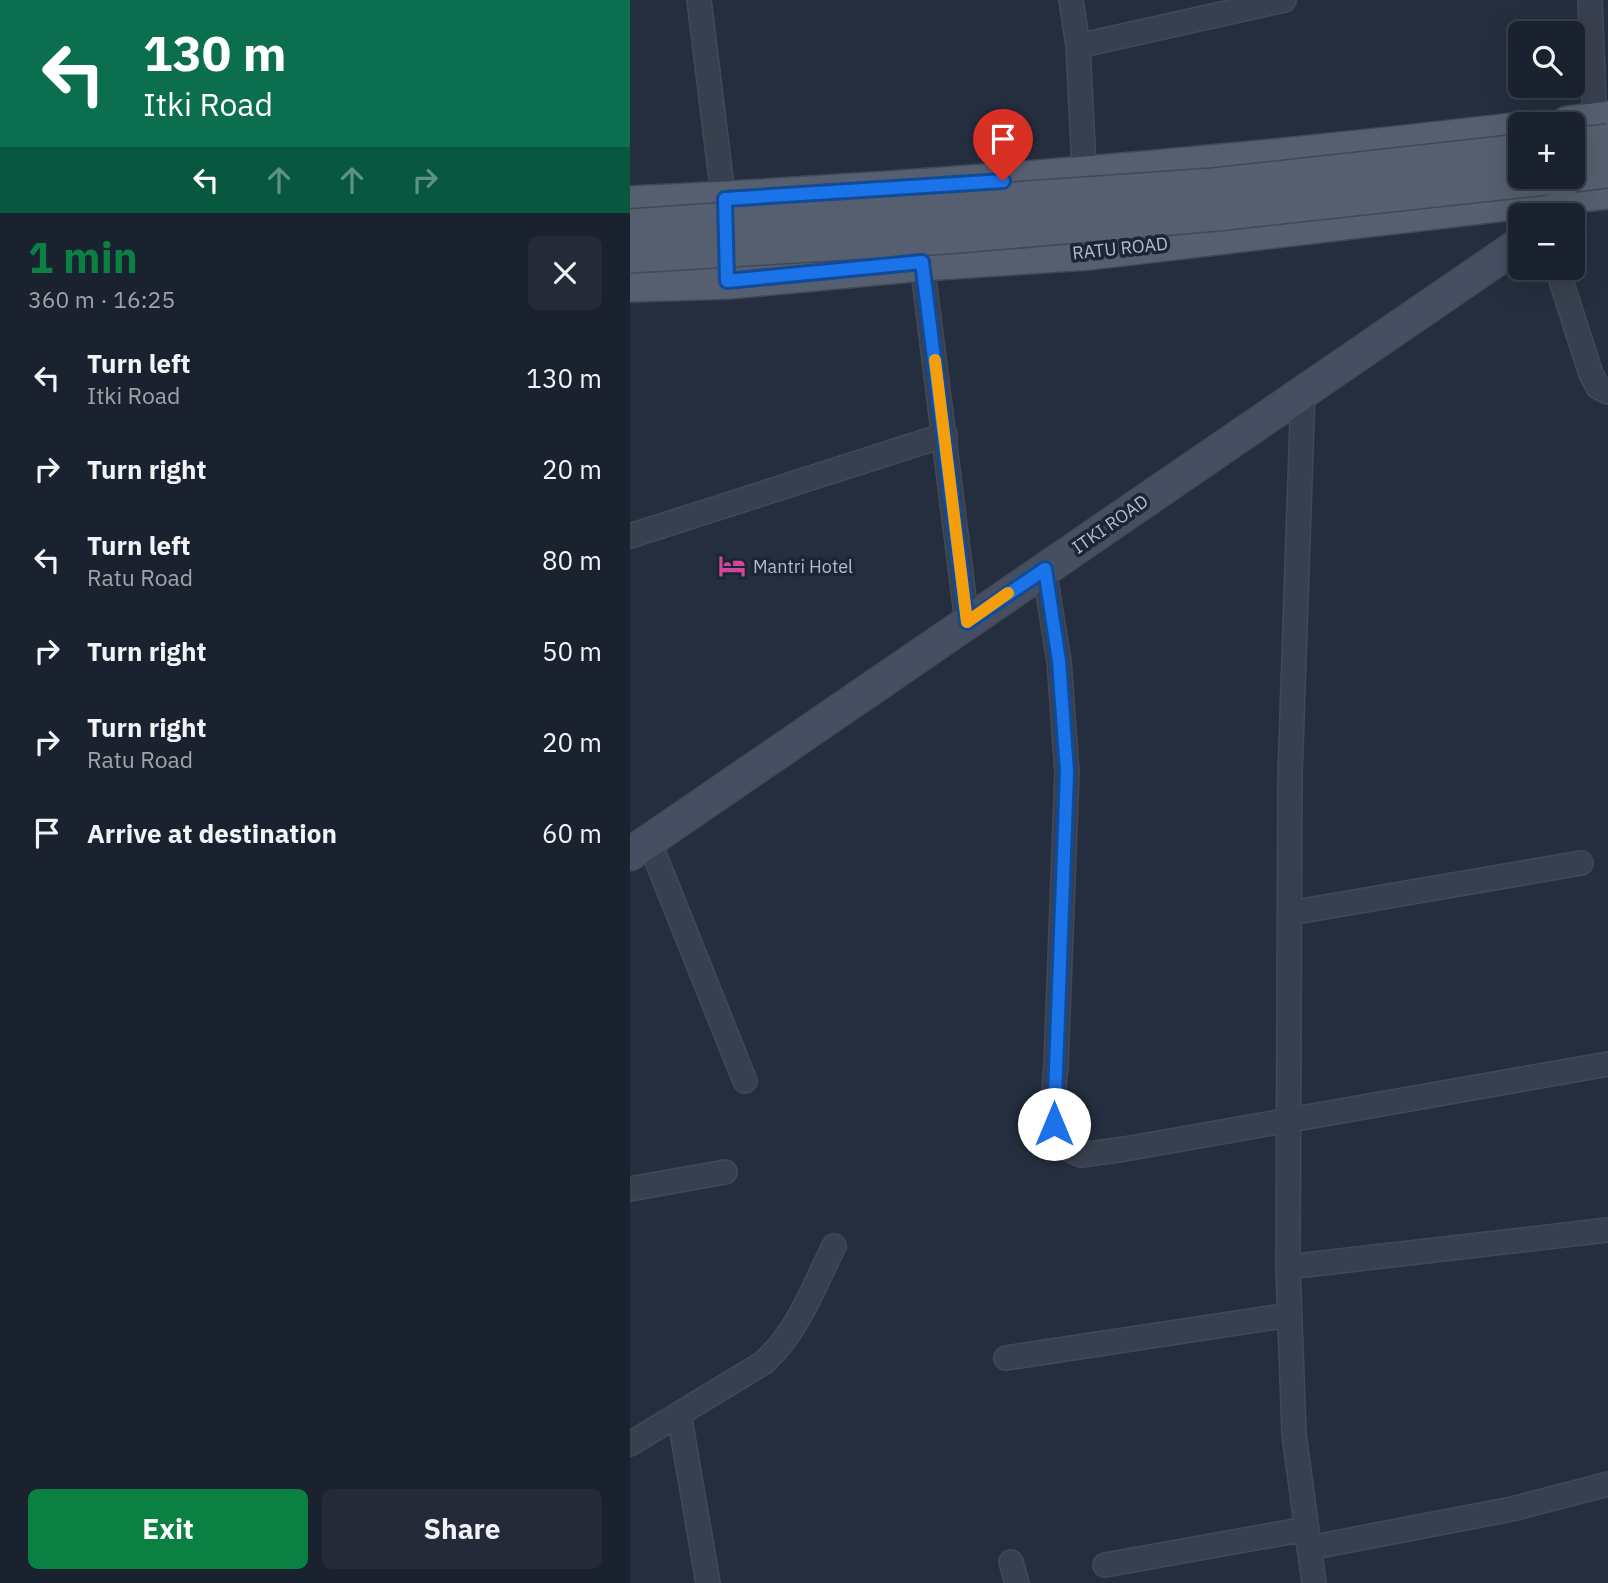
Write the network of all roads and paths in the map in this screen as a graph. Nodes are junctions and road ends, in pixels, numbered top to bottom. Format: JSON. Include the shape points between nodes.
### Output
{"nodes":[{"id":1,"x":699,"y":0,"type":"edge"},
{"id":2,"x":1071,"y":0,"type":"edge"},
{"id":3,"x":1284,"y":0,"type":"edge"},
{"id":4,"x":1590,"y":0,"type":"edge"},
{"id":5,"x":1252,"y":4,"type":"edge"},
{"id":6,"x":1078,"y":46,"type":"junction"},
{"id":7,"x":1591,"y":130,"type":"edge"},
{"id":8,"x":1508,"y":132,"type":"edge"},
{"id":9,"x":1508,"y":153,"type":"edge"},
{"id":10,"x":1085,"y":173,"type":"junction"},
{"id":11,"x":1508,"y":181,"type":"edge"},
{"id":12,"x":1594,"y":182,"type":"edge"},
{"id":13,"x":725,"y":199,"type":"junction"},
{"id":14,"x":1572,"y":203,"type":"edge"},
{"id":15,"x":630,"y":204,"type":"edge"},
{"id":16,"x":630,"y":227,"type":"edge"},
{"id":17,"x":1089,"y":252,"type":"junction"},
{"id":18,"x":1508,"y":252,"type":"edge"},
{"id":19,"x":630,"y":255,"type":"edge"},
{"id":20,"x":922,"y":262,"type":"junction"},
{"id":21,"x":1561,"y":280,"type":"edge"},
{"id":22,"x":727,"y":281,"type":"junction"},
{"id":23,"x":630,"y":284,"type":"edge"},
{"id":24,"x":1303,"y":390,"type":"junction"},
{"id":25,"x":1608,"y":392,"type":"edge"},
{"id":26,"x":945,"y":435,"type":"junction"},
{"id":27,"x":630,"y":536,"type":"edge"},
{"id":28,"x":1045,"y":569,"type":"junction"},
{"id":29,"x":967,"y":622,"type":"junction"},
{"id":30,"x":639,"y":847,"type":"edge"},
{"id":31,"x":1581,"y":863,"type":"dead end"},
{"id":32,"x":1290,"y":914,"type":"junction"},
{"id":33,"x":1608,"y":1064,"type":"edge"},
{"id":34,"x":745,"y":1081,"type":"dead end"},
{"id":35,"x":1289,"y":1118,"type":"junction"},
{"id":36,"x":725,"y":1172,"type":"dead end"},
{"id":37,"x":630,"y":1189,"type":"edge"},
{"id":38,"x":1608,"y":1230,"type":"edge"},
{"id":39,"x":834,"y":1246,"type":"dead end"},
{"id":40,"x":1288,"y":1267,"type":"junction"},
{"id":41,"x":1290,"y":1314,"type":"junction"},
{"id":42,"x":1006,"y":1358,"type":"dead end"},
{"id":43,"x":679,"y":1414,"type":"junction"},
{"id":44,"x":630,"y":1444,"type":"edge"},
{"id":45,"x":1608,"y":1485,"type":"edge"},
{"id":46,"x":1308,"y":1539,"type":"junction"},
{"id":47,"x":1105,"y":1565,"type":"dead end"},
{"id":48,"x":708,"y":1583,"type":"edge"},
{"id":49,"x":1314,"y":1583,"type":"edge"}],
"edges":[{"from":1,"to":13,"type":"street"},
{"from":2,"to":6,"type":"street"},
{"from":3,"to":5,"type":"street"},
{"from":4,"to":7,"type":"street"},
{"from":5,"to":6,"type":"street"},
{"from":6,"to":10,"type":"street"},
{"from":7,"to":12,"type":"street"},
{"from":8,"to":10,"type":"main road","via":[[1319,154]]},
{"from":9,"to":16,"type":"main road","bridge":true,"via":[[1214,186]]},
{"from":10,"to":13,"type":"main road"},
{"from":10,"to":17,"type":"street"},
{"from":11,"to":19,"type":"main road","bridge":true,"via":[[946,236]]},
{"from":12,"to":14,"type":"street"},
{"from":12,"to":17,"type":"main road","name":"RATU ROAD"},
{"from":13,"to":15,"type":"main road"},
{"from":13,"to":22,"type":"street"},
{"from":17,"to":20,"type":"main road","name":"RATU ROAD"},
{"from":18,"to":24,"type":"street","name":"ITKI ROAD"},
{"from":20,"to":22,"type":"main road","name":"RATU ROAD"},
{"from":20,"to":26,"type":"street"},
{"from":21,"to":25,"type":"street","via":[[1591,374],[1598,387]]},
{"from":22,"to":23,"type":"main road","name":"RATU ROAD"},
{"from":24,"to":28,"type":"street","name":"ITKI ROAD"},
{"from":24,"to":32,"type":"street"},
{"from":26,"to":27,"type":"street"},
{"from":26,"to":29,"type":"street"},
{"from":28,"to":29,"type":"street","name":"ITKI ROAD"},
{"from":28,"to":35,"type":"street","via":[[1059,661],[1067,772],[1052,1098],[1060,1145],[1081,1155]]},
{"from":29,"to":30,"type":"street","name":"ITKI ROAD"},
{"from":30,"to":34,"type":"street"},
{"from":31,"to":32,"type":"street"},
{"from":32,"to":35,"type":"street"},
{"from":33,"to":35,"type":"street"},
{"from":35,"to":40,"type":"street"},
{"from":36,"to":37,"type":"street"},
{"from":38,"to":40,"type":"street"},
{"from":39,"to":43,"type":"street","via":[[776,1352]]},
{"from":40,"to":41,"type":"street"},
{"from":41,"to":42,"type":"street"},
{"from":41,"to":46,"type":"street","via":[[1294,1434]]},
{"from":43,"to":44,"type":"street"},
{"from":43,"to":48,"type":"street"},
{"from":45,"to":46,"type":"street","via":[[1512,1508]]},
{"from":46,"to":47,"type":"street"},
{"from":46,"to":49,"type":"street"}]}
